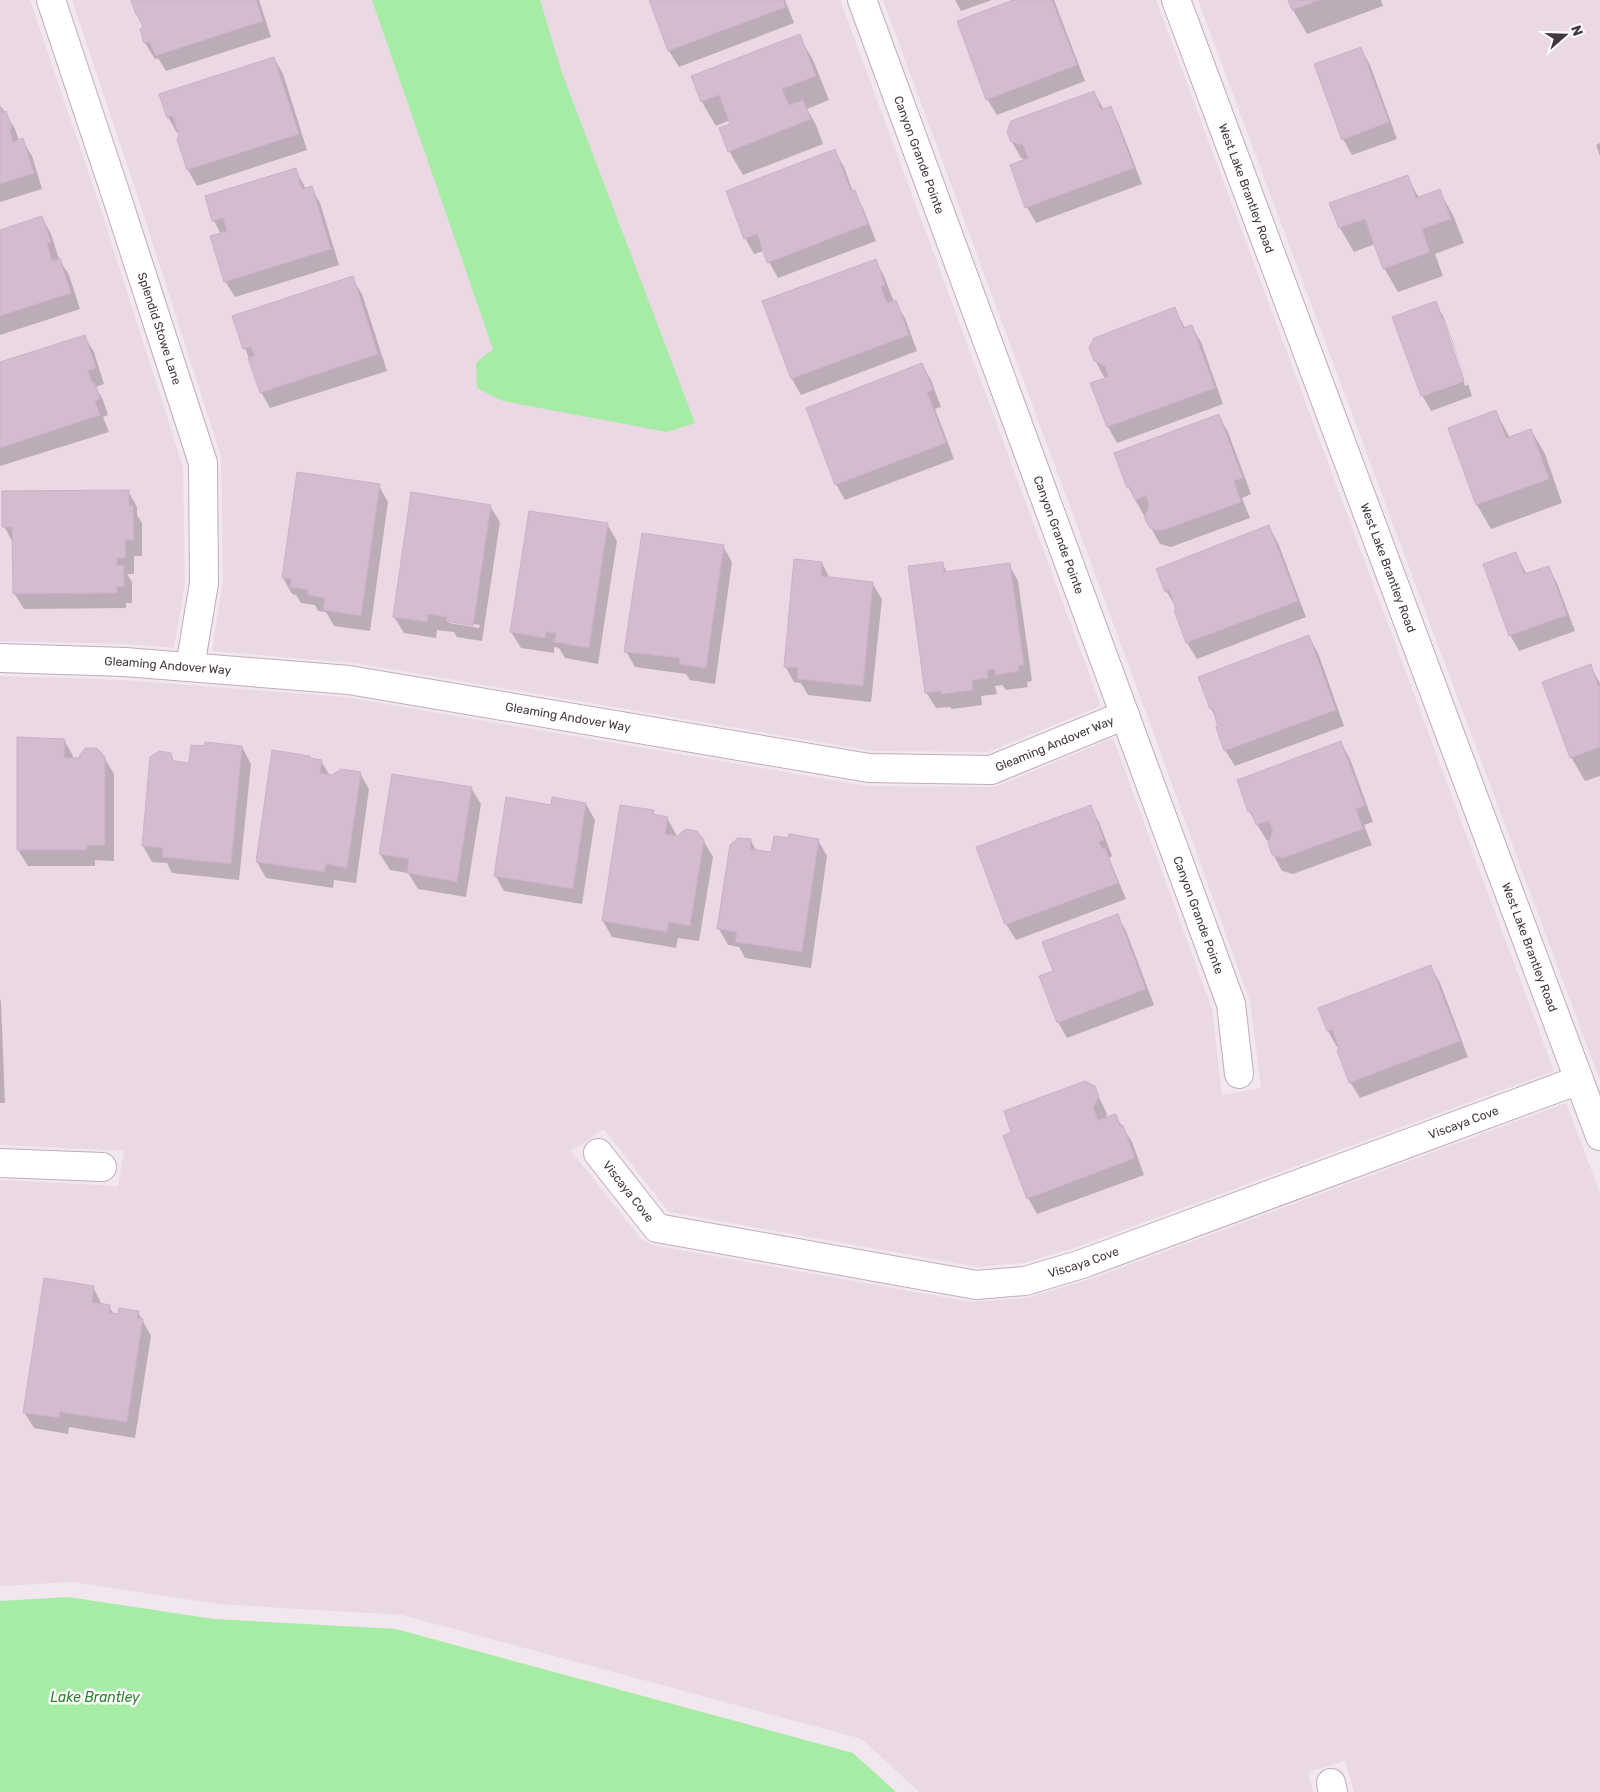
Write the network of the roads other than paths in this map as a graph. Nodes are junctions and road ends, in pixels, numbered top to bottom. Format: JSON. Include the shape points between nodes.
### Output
{"nodes":[{"id":1,"x":51,"y":0,"type":"edge"},
{"id":2,"x":862,"y":0,"type":"edge"},
{"id":3,"x":1176,"y":0,"type":"edge"},
{"id":4,"x":0,"y":658,"type":"edge"},
{"id":5,"x":190,"y":667,"type":"junction"},
{"id":6,"x":1125,"y":715,"type":"junction"},
{"id":7,"x":1239,"y":1074,"type":"dead end"},
{"id":8,"x":1579,"y":1080,"type":"junction"},
{"id":9,"x":1600,"y":1136,"type":"edge"},
{"id":10,"x":598,"y":1154,"type":"dead end"},
{"id":11,"x":0,"y":1163,"type":"edge"},
{"id":12,"x":102,"y":1167,"type":"dead end"}],
"edges":[{"from":1,"to":5,"type":"street","name":"Splendid Stowe Lane","via":[[203,463],[204,583]]},
{"from":2,"to":6,"type":"street","name":"Canyon Grande Pointe"},
{"from":3,"to":8,"type":"street","name":"West Lake Brantley Road"},
{"from":4,"to":5,"type":"street","name":"Gleaming Andover Way"},
{"from":5,"to":6,"type":"street","name":"Gleaming Andover Way","via":[[349,680],[869,768],[991,770]]},
{"from":6,"to":7,"type":"street","name":"Canyon Grande Pointe","via":[[1231,1004]]},
{"from":8,"to":9,"type":"street","name":"West Lake Brantley Road"},
{"from":8,"to":10,"type":"street","name":"Viscaya Cove","via":[[1082,1264],[1025,1281],[976,1285],[657,1228]]},
{"from":11,"to":12,"type":"street"}]}
